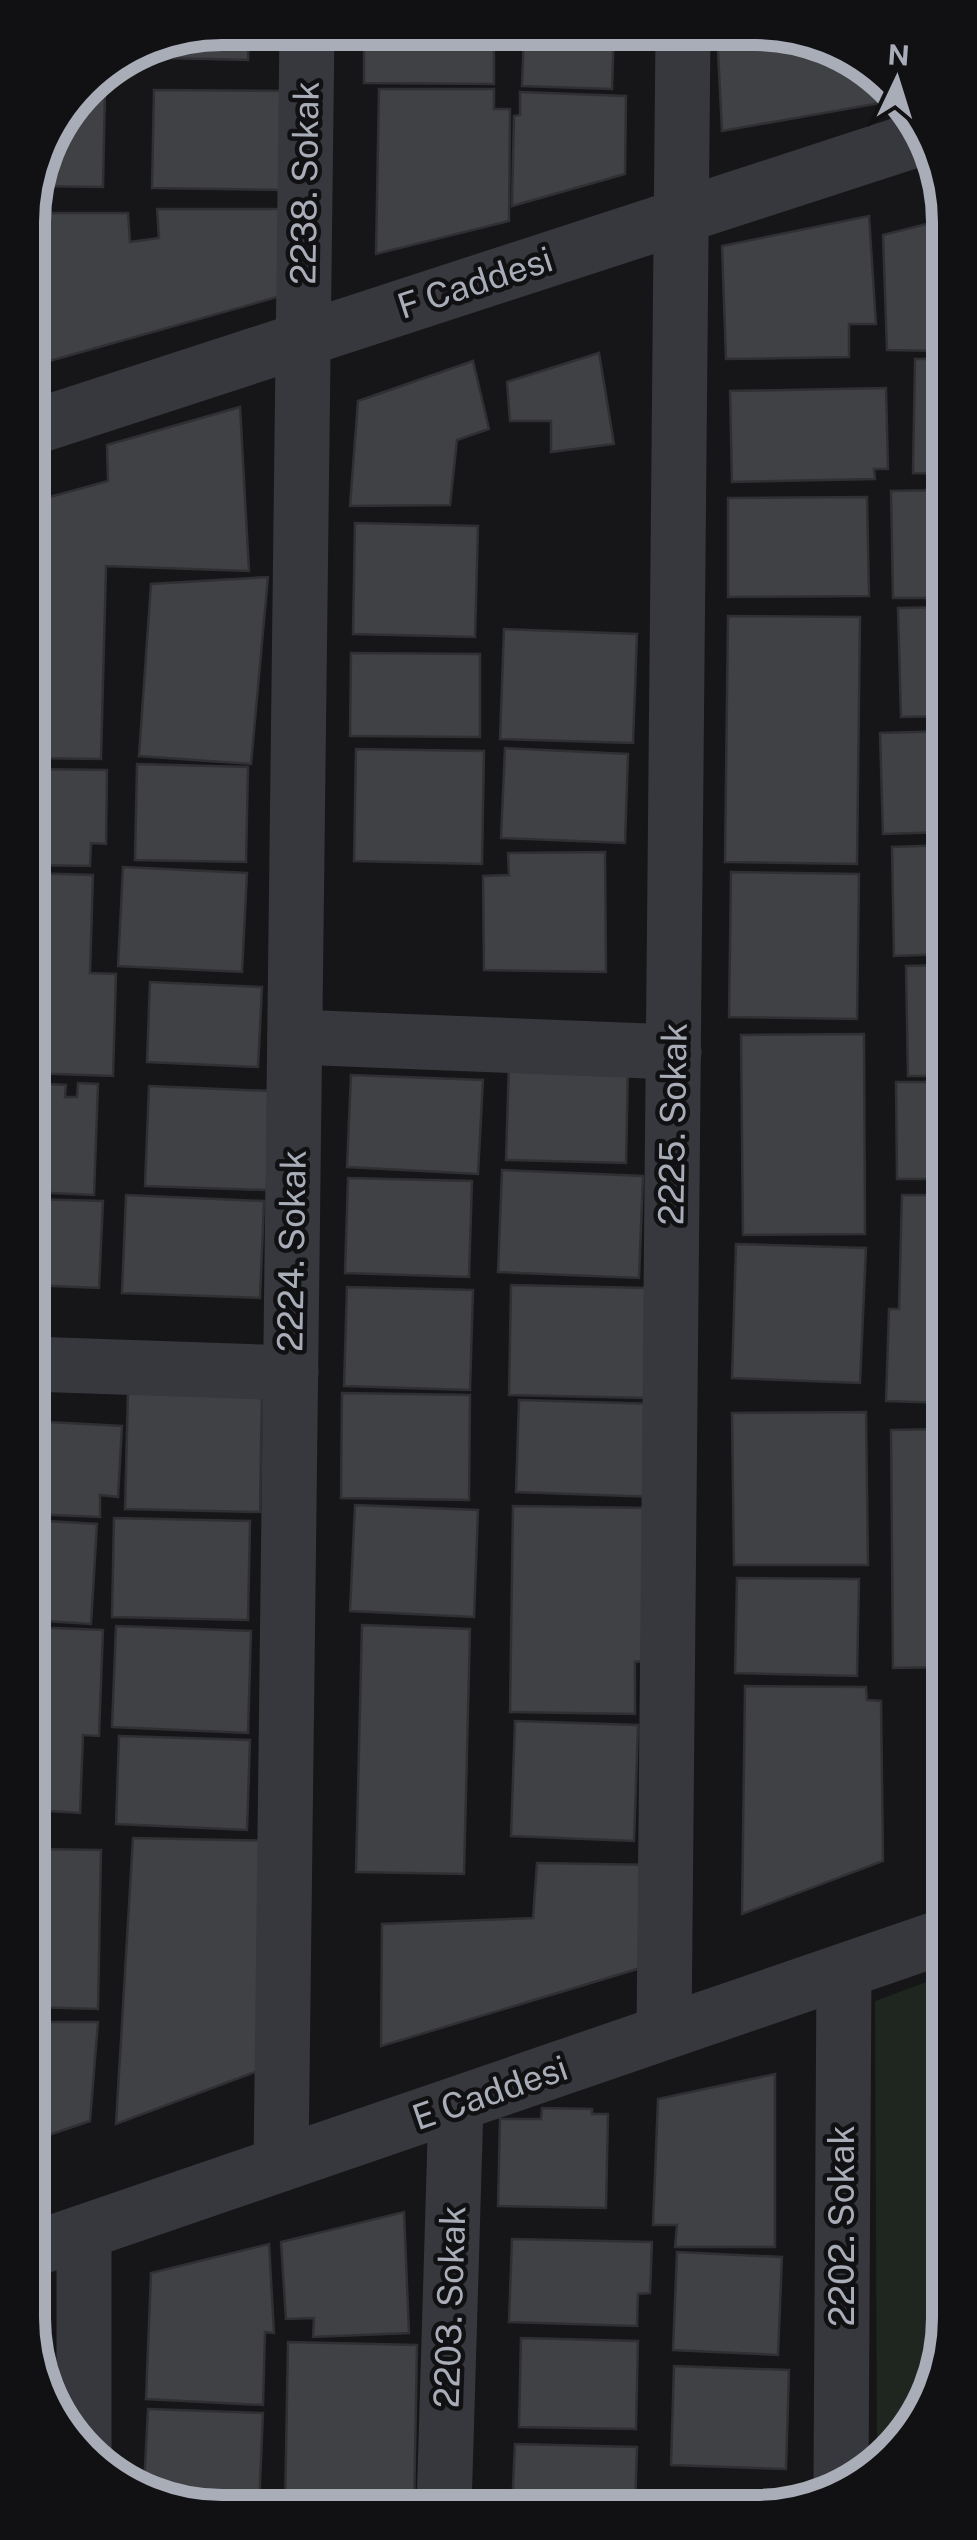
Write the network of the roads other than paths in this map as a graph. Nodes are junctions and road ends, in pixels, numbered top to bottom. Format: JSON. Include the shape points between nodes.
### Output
{"nodes":[{"id":1,"x":307,"y":45,"type":"edge"},
{"id":2,"x":684,"y":45,"type":"edge"},
{"id":3,"x":911,"y":141,"type":"edge"},
{"id":4,"x":682,"y":216,"type":"junction"},
{"id":5,"x":303,"y":338,"type":"junction"},
{"id":6,"x":45,"y":423,"type":"edge"},
{"id":7,"x":295,"y":1038,"type":"junction"},
{"id":8,"x":674,"y":1052,"type":"junction"},
{"id":9,"x":45,"y":1365,"type":"edge"},
{"id":10,"x":291,"y":1373,"type":"junction"},
{"id":11,"x":932,"y":1941,"type":"edge"},
{"id":12,"x":844,"y":1971,"type":"junction"},
{"id":13,"x":664,"y":2032,"type":"junction"},
{"id":14,"x":456,"y":2105,"type":"junction"},
{"id":15,"x":281,"y":2164,"type":"junction"},
{"id":16,"x":84,"y":2232,"type":"junction"},
{"id":17,"x":45,"y":2245,"type":"edge"},
{"id":18,"x":84,"y":2428,"type":"edge"},
{"id":19,"x":840,"y":2473,"type":"edge"},
{"id":20,"x":444,"y":2495,"type":"edge"}],
"edges":[{"from":1,"to":5,"type":"street","name":"2238. Sokak"},
{"from":2,"to":4,"type":"street","name":"2225. Sokak"},
{"from":3,"to":4,"type":"street","name":"F Caddesi"},
{"from":4,"to":5,"type":"street","name":"F Caddesi"},
{"from":4,"to":8,"type":"street","name":"2225. Sokak"},
{"from":5,"to":6,"type":"street","name":"F Caddesi"},
{"from":5,"to":7,"type":"street","name":"2224. Sokak"},
{"from":7,"to":8,"type":"street"},
{"from":7,"to":10,"type":"street","name":"2224. Sokak"},
{"from":8,"to":13,"type":"street","name":"2225. Sokak"},
{"from":9,"to":10,"type":"street"},
{"from":10,"to":15,"type":"street","name":"2224. Sokak"},
{"from":11,"to":12,"type":"street","name":"E Caddesi"},
{"from":12,"to":13,"type":"street","name":"E Caddesi"},
{"from":12,"to":19,"type":"street","name":"2202. Sokak"},
{"from":13,"to":14,"type":"street","name":"E Caddesi"},
{"from":14,"to":15,"type":"street","name":"E Caddesi"},
{"from":14,"to":20,"type":"street","name":"2203. Sokak"},
{"from":15,"to":16,"type":"street","name":"E Caddesi"},
{"from":16,"to":17,"type":"street","name":"E Caddesi"},
{"from":16,"to":18,"type":"street"}]}
